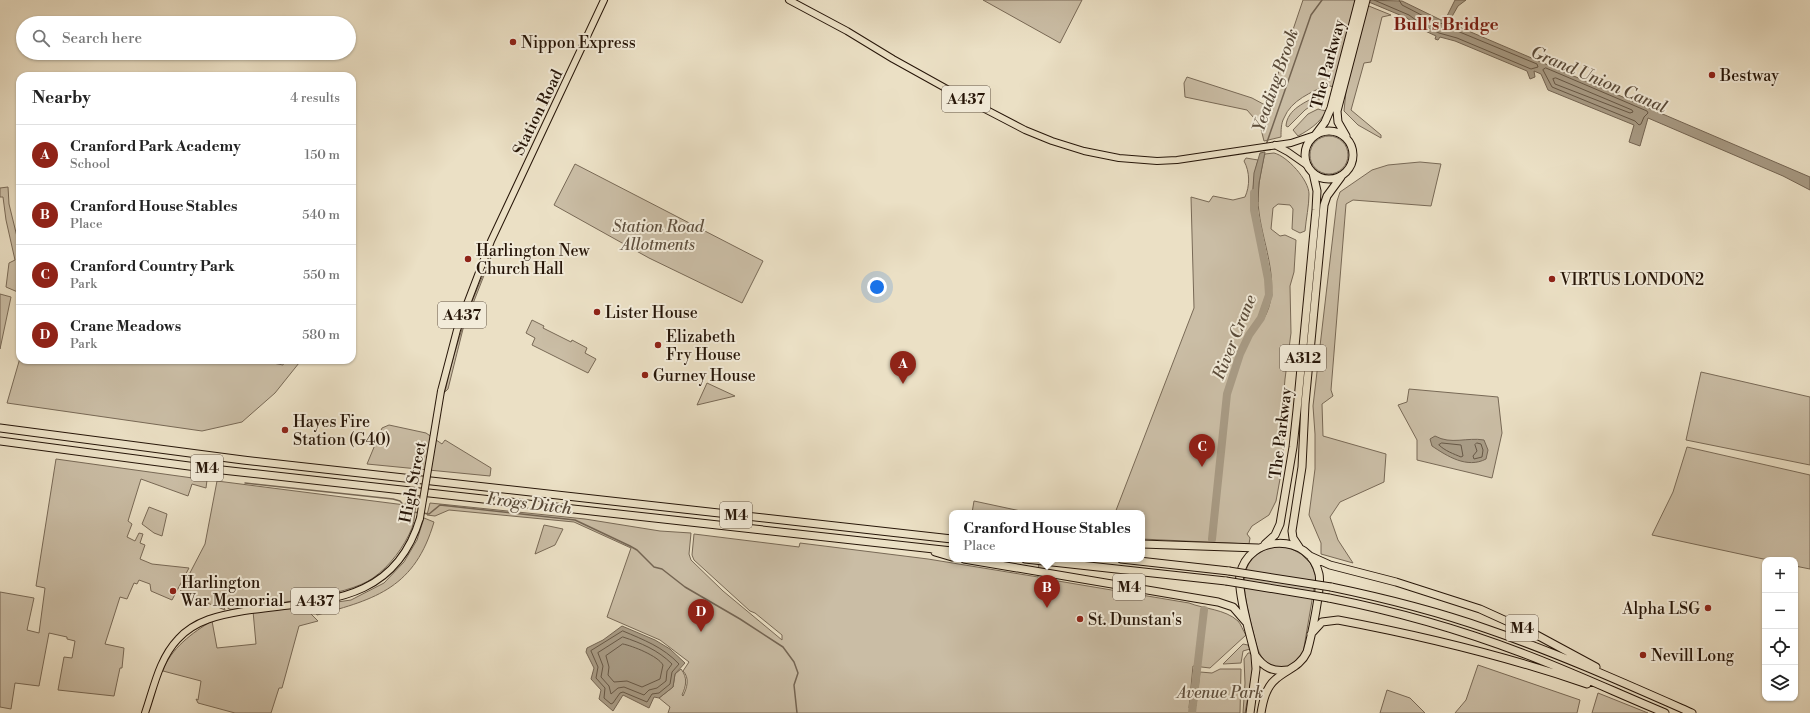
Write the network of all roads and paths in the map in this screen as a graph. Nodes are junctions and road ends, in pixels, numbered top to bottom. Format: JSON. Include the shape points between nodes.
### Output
{"nodes":[{"id":1,"x":604,"y":0,"type":"edge"},
{"id":2,"x":789,"y":0,"type":"edge"},
{"id":3,"x":1359,"y":0,"type":"edge"},
{"id":4,"x":1366,"y":0,"type":"edge"},
{"id":5,"x":1340,"y":85,"type":"junction"},
{"id":6,"x":1316,"y":134,"type":"junction"},
{"id":7,"x":1347,"y":138,"type":"junction"},
{"id":8,"x":1268,"y":146,"type":"junction"},
{"id":9,"x":1308,"y":166,"type":"junction"},
{"id":10,"x":1313,"y":173,"type":"junction"},
{"id":11,"x":1341,"y":176,"type":"junction"},
{"id":12,"x":494,"y":234,"type":"joint"},
{"id":13,"x":0,"y":428,"type":"edge"},
{"id":14,"x":0,"y":440,"type":"edge"},
{"id":15,"x":949,"y":540,"type":"edge"},
{"id":16,"x":1145,"y":544,"type":"edge"},
{"id":17,"x":917,"y":547,"type":"junction"},
{"id":18,"x":1261,"y":547,"type":"junction"},
{"id":19,"x":1300,"y":547,"type":"junction"},
{"id":20,"x":949,"y":551,"type":"edge"},
{"id":21,"x":949,"y":556,"type":"edge"},
{"id":22,"x":1310,"y":556,"type":"junction"},
{"id":23,"x":982,"y":562,"type":"edge"},
{"id":24,"x":1051,"y":562,"type":"edge"},
{"id":25,"x":1145,"y":562,"type":"edge"},
{"id":26,"x":1248,"y":623,"type":"junction"},
{"id":27,"x":1310,"y":635,"type":"junction"},
{"id":28,"x":1255,"y":655,"type":"junction"},
{"id":29,"x":1288,"y":670,"type":"junction"},
{"id":30,"x":1641,"y":691,"type":"junction"},
{"id":31,"x":1638,"y":702,"type":"junction"},
{"id":32,"x":145,"y":713,"type":"edge"},
{"id":33,"x":1250,"y":713,"type":"edge"},
{"id":34,"x":1261,"y":713,"type":"edge"},
{"id":35,"x":1665,"y":713,"type":"edge"},
{"id":36,"x":1692,"y":713,"type":"edge"}],
"edges":[{"from":1,"to":12,"type":"main road","name":"Station Road","number":"A437"},
{"from":2,"to":8,"type":"main road","number":"A437","via":[[956,94],[1039,137],[1084,151],[1118,158],[1157,161]]},
{"from":3,"to":5,"type":"highway","name":"The Parkway"},
{"from":4,"to":5,"type":"highway","name":"The Parkway"},
{"from":5,"to":6,"type":"highway","name":"The Parkway","via":[[1328,116]]},
{"from":5,"to":7,"type":"highway","name":"The Parkway","via":[[1337,117]]},
{"from":6,"to":7,"type":"highway","via":[[1329,130]]},
{"from":6,"to":8,"type":"main road","number":"A437","via":[[1295,142]]},
{"from":6,"to":9,"type":"highway","via":[[1305,149],[1305,161]]},
{"from":7,"to":11,"type":"highway","via":[[1354,156],[1350,168]]},
{"from":8,"to":9,"type":"main road","via":[[1288,152]]},
{"from":9,"to":10,"type":"highway"},
{"from":10,"to":11,"type":"highway","via":[[1326,179]]},
{"from":10,"to":18,"type":"highway","name":"The Parkway","number":"A312","via":[[1317,191],[1316,210],[1293,447],[1280,524],[1275,535]]},
{"from":11,"to":19,"type":"highway","name":"The Parkway","number":"A312","via":[[1324,205],[1302,467],[1292,530],[1293,538]]},
{"from":12,"to":32,"type":"main road","name":"High Street","number":"A437","bridge":true,"via":[[457,330],[441,391],[420,518],[416,533],[403,557],[394,568],[370,586],[340,597],[225,614],[205,620],[179,638],[164,657]]},
{"from":13,"to":15,"type":"highway","number":"M4","via":[[243,460]]},
{"from":14,"to":17,"type":"highway","number":"M4","via":[[219,469]]},
{"from":16,"to":18,"type":"highway"},
{"from":17,"to":20,"type":"highway","number":"M4"},
{"from":17,"to":21,"type":"highway","number":"M4"},
{"from":18,"to":19,"type":"highway","number":"A312","via":[[1280,542]]},
{"from":18,"to":26,"type":"highway","number":"A312","via":[[1249,556],[1242,566],[1240,575],[1240,592]]},
{"from":19,"to":22,"type":"highway","number":"A312"},
{"from":22,"to":27,"type":"highway","number":"A312","via":[[1320,580]]},
{"from":22,"to":30,"type":"highway","number":"M4","via":[[1330,565],[1437,594],[1480,609],[1539,636]]},
{"from":23,"to":26,"type":"highway","number":"M4","via":[[1211,600],[1233,608]]},
{"from":24,"to":31,"type":"highway","number":"M4","bridge":true,"via":[[1226,582],[1329,598],[1399,613],[1544,661]]},
{"from":25,"to":30,"type":"highway","number":"M4","bridge":true,"via":[[1229,571],[1331,587],[1413,606],[1487,629]]},
{"from":26,"to":28,"type":"highway","number":"A312"},
{"from":27,"to":29,"type":"highway","number":"A312","via":[[1304,659]]},
{"from":27,"to":31,"type":"highway","number":"M4","via":[[1322,622],[1333,620],[1411,634],[1517,662]]},
{"from":28,"to":29,"type":"highway","via":[[1260,663],[1273,671]]},
{"from":28,"to":33,"type":"highway","number":"A312","via":[[1256,669]]},
{"from":29,"to":34,"type":"highway","number":"A312","via":[[1267,690]]},
{"from":30,"to":36,"type":"highway","number":"M4"},
{"from":31,"to":35,"type":"highway","number":"M4"}]}
